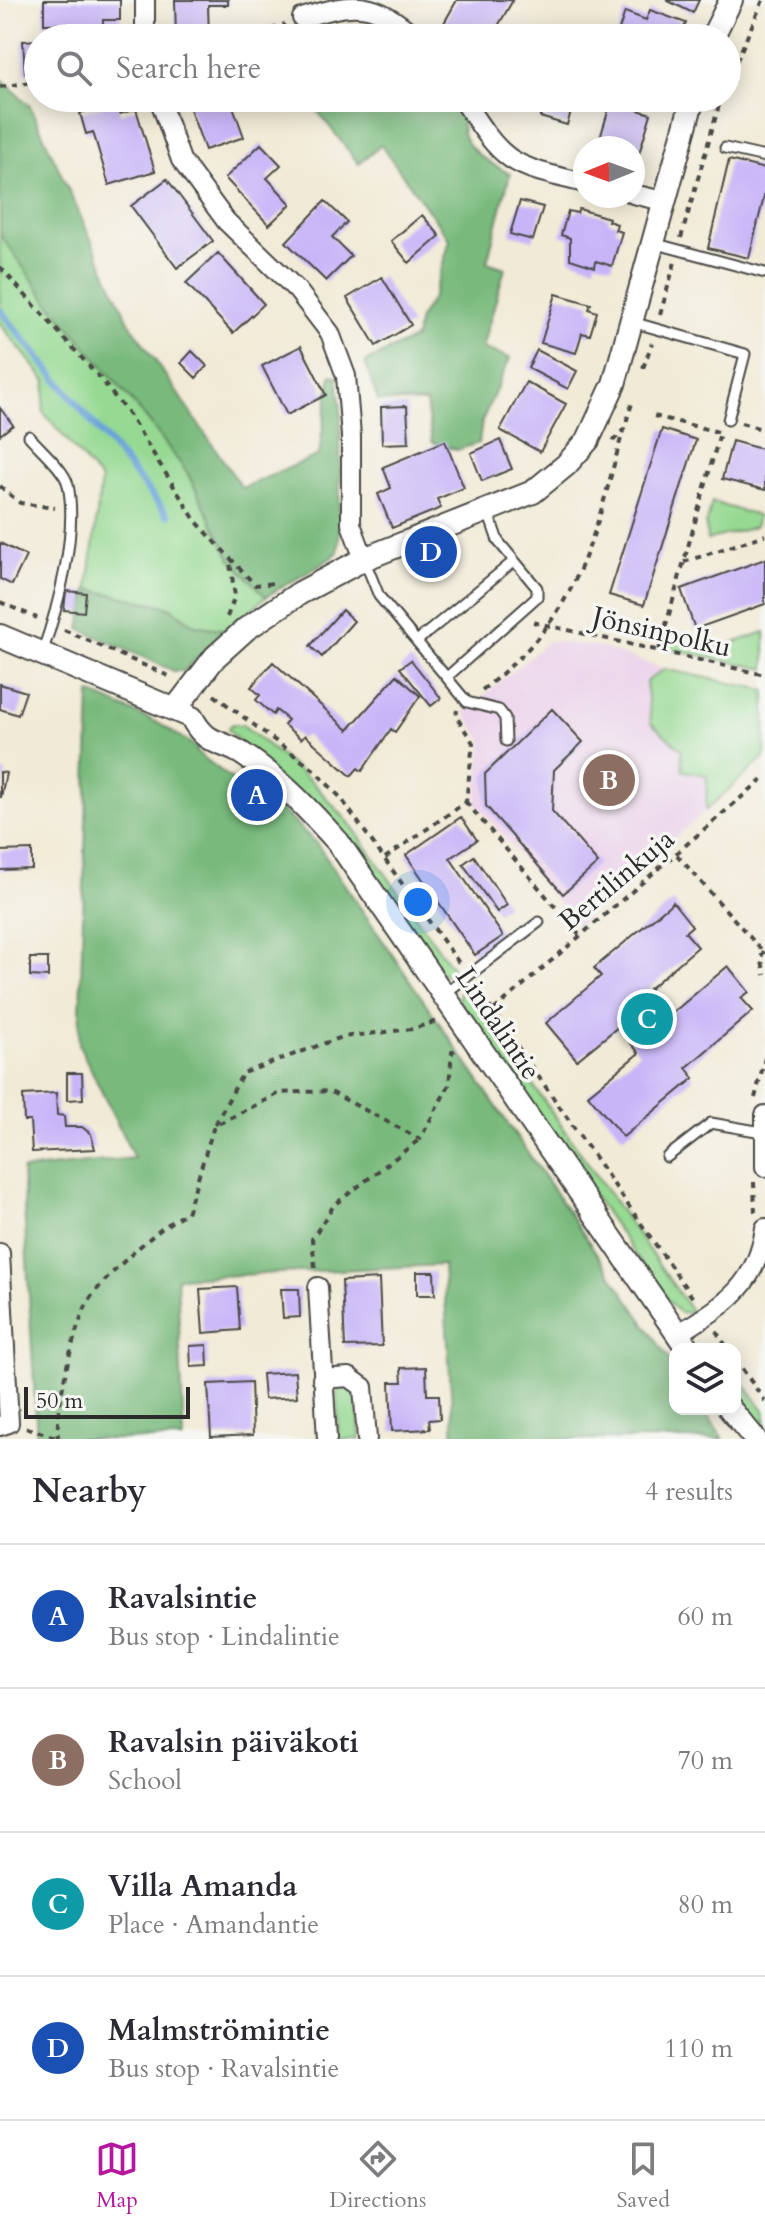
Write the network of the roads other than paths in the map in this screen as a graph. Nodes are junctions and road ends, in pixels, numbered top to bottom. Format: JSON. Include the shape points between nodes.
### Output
{"nodes":[{"id":1,"x":145,"y":0,"type":"edge"},
{"id":2,"x":731,"y":0,"type":"edge"},
{"id":3,"x":302,"y":18,"type":"road end"},
{"id":4,"x":145,"y":24,"type":"edge"},
{"id":5,"x":399,"y":24,"type":"edge"},
{"id":6,"x":719,"y":24,"type":"edge"},
{"id":7,"x":164,"y":112,"type":"edge"},
{"id":8,"x":472,"y":112,"type":"edge"},
{"id":9,"x":689,"y":112,"type":"edge"},
{"id":10,"x":725,"y":148,"type":"dead end"},
{"id":11,"x":765,"y":157,"type":"edge"},
{"id":12,"x":573,"y":180,"type":"edge"},
{"id":13,"x":645,"y":197,"type":"edge"},
{"id":14,"x":663,"y":201,"type":"junction"},
{"id":15,"x":653,"y":243,"type":"junction"},
{"id":16,"x":765,"y":273,"type":"edge"},
{"id":17,"x":632,"y":322,"type":"junction"},
{"id":18,"x":728,"y":420,"type":"road end"},
{"id":19,"x":29,"y":436,"type":"dead end"},
{"id":20,"x":488,"y":512,"type":"junction"},
{"id":21,"x":364,"y":559,"type":"junction"},
{"id":22,"x":514,"y":561,"type":"junction"},
{"id":23,"x":0,"y":636,"type":"edge"},
{"id":24,"x":417,"y":641,"type":"junction"},
{"id":25,"x":42,"y":653,"type":"junction"},
{"id":26,"x":448,"y":676,"type":"junction"},
{"id":27,"x":184,"y":713,"type":"junction"},
{"id":28,"x":506,"y":741,"type":"dead end"},
{"id":29,"x":539,"y":922,"type":"dead end"},
{"id":30,"x":443,"y":995,"type":"junction"},
{"id":31,"x":759,"y":1126,"type":"edge"},
{"id":32,"x":667,"y":1157,"type":"dead end"},
{"id":33,"x":759,"y":1171,"type":"edge"},
{"id":34,"x":760,"y":1223,"type":"edge"},
{"id":35,"x":0,"y":1253,"type":"edge"},
{"id":36,"x":318,"y":1287,"type":"road end"},
{"id":37,"x":683,"y":1341,"type":"edge"},
{"id":38,"x":322,"y":1379,"type":"junction"},
{"id":39,"x":735,"y":1415,"type":"edge"},
{"id":40,"x":4,"y":1425,"type":"edge"},
{"id":41,"x":327,"y":1439,"type":"edge"},
{"id":42,"x":367,"y":1439,"type":"edge"},
{"id":43,"x":755,"y":1439,"type":"edge"}],
"edges":[{"from":1,"to":4,"type":"street"},
{"from":2,"to":6,"type":"street"},
{"from":3,"to":5,"type":"street","via":[[365,4]]},
{"from":7,"to":21,"type":"street","via":[[181,160],[226,221],[297,290],[330,333],[346,376],[351,524]]},
{"from":8,"to":12,"type":"street","via":[[500,154],[527,169]]},
{"from":9,"to":14,"type":"street"},
{"from":10,"to":11,"type":"lane"},
{"from":13,"to":14,"type":"street"},
{"from":14,"to":15,"type":"street"},
{"from":15,"to":16,"type":"lane"},
{"from":15,"to":17,"type":"street"},
{"from":17,"to":18,"type":"lane","via":[[745,354]]},
{"from":17,"to":20,"type":"street","via":[[614,384],[588,440],[533,492]]},
{"from":19,"to":25,"type":"lane","via":[[68,483],[66,554]]},
{"from":20,"to":21,"type":"street"},
{"from":20,"to":22,"type":"lane","via":[[498,541]]},
{"from":21,"to":24,"type":"lane","via":[[379,596]]},
{"from":21,"to":27,"type":"street","via":[[246,629],[215,657]]},
{"from":22,"to":24,"type":"lane"},
{"from":22,"to":26,"type":"lane","via":[[537,588],[537,597]]},
{"from":23,"to":25,"type":"street","name":"Lindalintie"},
{"from":24,"to":26,"type":"lane"},
{"from":25,"to":27,"type":"street","name":"Lindalintie"},
{"from":26,"to":28,"type":"lane","via":[[467,702],[499,710],[505,718]]},
{"from":27,"to":30,"type":"street","name":"Lindalintie","via":[[220,728],[239,751],[307,808],[338,842]]},
{"from":29,"to":30,"type":"lane"},
{"from":30,"to":37,"type":"street","name":"Lindalintie"},
{"from":31,"to":32,"type":"lane","via":[[711,1123]]},
{"from":31,"to":33,"type":"street"},
{"from":34,"to":37,"type":"street","via":[[757,1267]]},
{"from":35,"to":40,"type":"street"},
{"from":36,"to":38,"type":"street"},
{"from":38,"to":41,"type":"street"},
{"from":38,"to":42,"type":"street","via":[[349,1377],[363,1387]]},
{"from":39,"to":43,"type":"street"}]}
